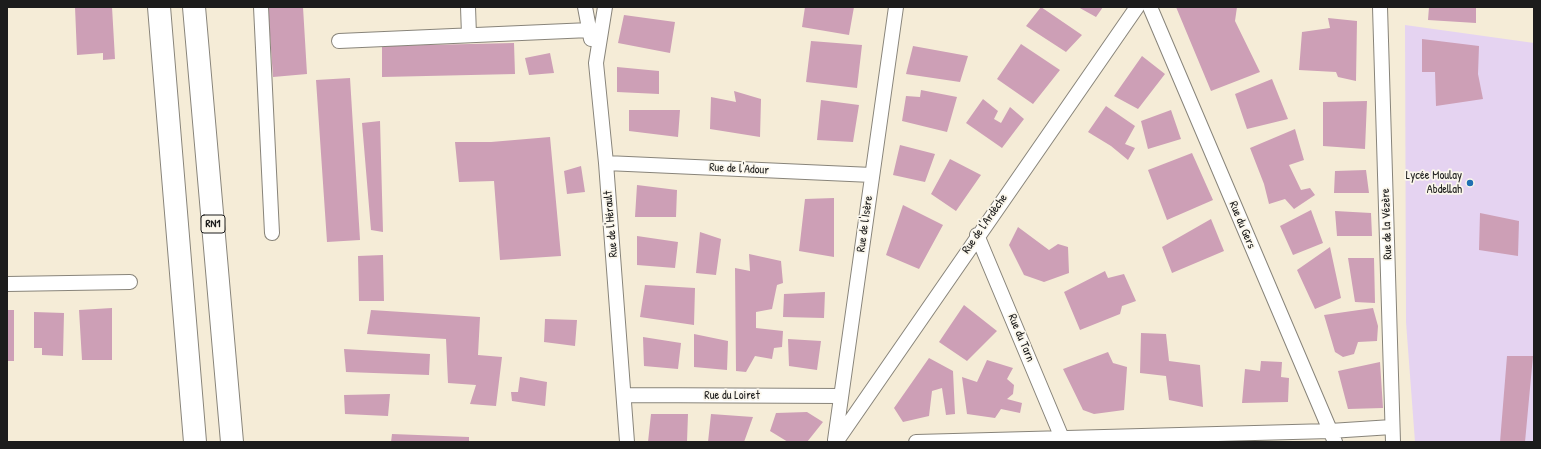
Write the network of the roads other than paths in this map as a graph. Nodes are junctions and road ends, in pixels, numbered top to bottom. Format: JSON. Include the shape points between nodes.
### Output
{"nodes":[{"id":1,"x":159,"y":7,"type":"edge"},
{"id":2,"x":194,"y":7,"type":"edge"},
{"id":3,"x":261,"y":7,"type":"edge"},
{"id":4,"x":468,"y":7,"type":"edge"},
{"id":5,"x":585,"y":7,"type":"edge"},
{"id":6,"x":605,"y":7,"type":"edge"},
{"id":7,"x":896,"y":7,"type":"edge"},
{"id":8,"x":1136,"y":7,"type":"edge"},
{"id":9,"x":1150,"y":7,"type":"edge"},
{"id":10,"x":1380,"y":7,"type":"edge"},
{"id":11,"x":590,"y":30,"type":"junction"},
{"id":12,"x":469,"y":35,"type":"junction"},
{"id":13,"x":339,"y":41,"type":"dead end"},
{"id":14,"x":596,"y":63,"type":"junction"},
{"id":15,"x":606,"y":163,"type":"junction"},
{"id":16,"x":872,"y":175,"type":"junction"},
{"id":17,"x":272,"y":233,"type":"dead end"},
{"id":18,"x":977,"y":235,"type":"junction"},
{"id":19,"x":130,"y":282,"type":"dead end"},
{"id":20,"x":7,"y":284,"type":"edge"},
{"id":21,"x":624,"y":395,"type":"junction"},
{"id":22,"x":841,"y":396,"type":"junction"},
{"id":23,"x":1392,"y":427,"type":"junction"},
{"id":24,"x":1333,"y":437,"type":"edge"},
{"id":25,"x":1062,"y":440,"type":"edge"},
{"id":26,"x":195,"y":442,"type":"edge"},
{"id":27,"x":232,"y":442,"type":"edge"},
{"id":28,"x":627,"y":442,"type":"edge"},
{"id":29,"x":835,"y":442,"type":"edge"},
{"id":30,"x":916,"y":442,"type":"edge"},
{"id":31,"x":1393,"y":442,"type":"edge"}],
"edges":[{"from":1,"to":26,"type":"highway"},
{"from":2,"to":27,"type":"highway","number":"RN1"},
{"from":3,"to":17,"type":"street"},
{"from":4,"to":12,"type":"street"},
{"from":5,"to":11,"type":"street"},
{"from":6,"to":14,"type":"street","name":"Rue de l'Hérault"},
{"from":7,"to":16,"type":"street","name":"Rue de l'Isère"},
{"from":8,"to":18,"type":"street","name":"Rue de l'Ardèche"},
{"from":9,"to":24,"type":"street","name":"Rue du Gers"},
{"from":10,"to":23,"type":"street","name":"Rue de la Vézère"},
{"from":11,"to":12,"type":"street"},
{"from":11,"to":14,"type":"street"},
{"from":12,"to":13,"type":"street"},
{"from":14,"to":15,"type":"street","name":"Rue de l'Hérault"},
{"from":15,"to":16,"type":"street","name":"Rue de l'Adour"},
{"from":15,"to":21,"type":"street","name":"Rue de l'Hérault"},
{"from":16,"to":22,"type":"street","name":"Rue de l'Isère"},
{"from":18,"to":25,"type":"street","name":"Rue du Tarn"},
{"from":18,"to":29,"type":"street","name":"Rue de l'Ardèche"},
{"from":19,"to":20,"type":"street"},
{"from":21,"to":22,"type":"street","name":"Rue du Loiret"},
{"from":21,"to":28,"type":"street","name":"Rue de l'Hérault"},
{"from":22,"to":29,"type":"street","name":"Rue de l'Isère"},
{"from":23,"to":24,"type":"street"},
{"from":23,"to":31,"type":"street","name":"Rue de la Vézère"},
{"from":24,"to":25,"type":"street"},
{"from":25,"to":30,"type":"street"}]}
